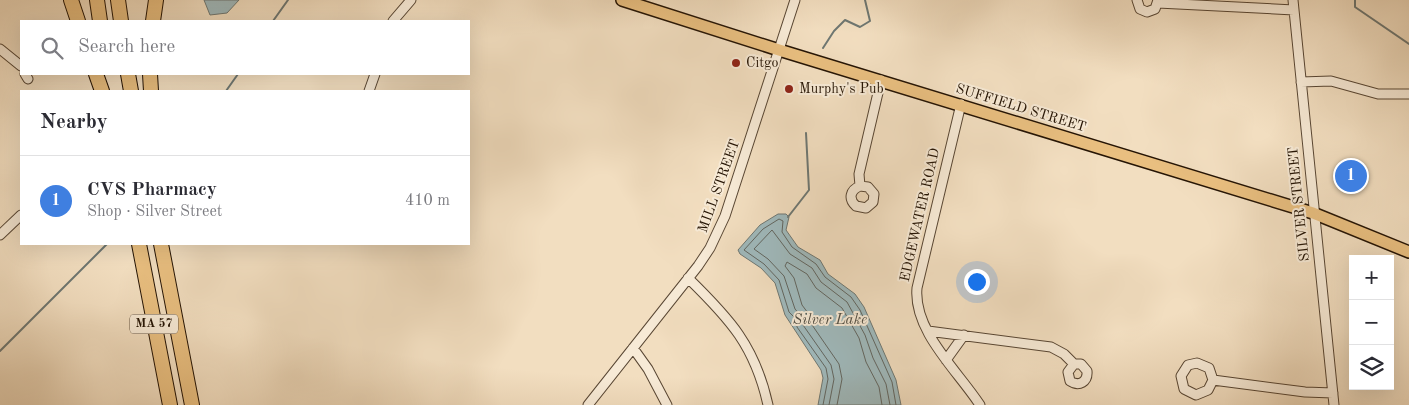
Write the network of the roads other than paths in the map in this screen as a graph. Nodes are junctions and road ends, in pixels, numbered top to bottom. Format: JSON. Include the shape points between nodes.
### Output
{"nodes":[{"id":1,"x":71,"y":0,"type":"edge"},
{"id":2,"x":97,"y":0,"type":"edge"},
{"id":3,"x":118,"y":0,"type":"edge"},
{"id":4,"x":156,"y":0,"type":"edge"},
{"id":5,"x":411,"y":0,"type":"edge"},
{"id":6,"x":622,"y":0,"type":"edge"},
{"id":7,"x":795,"y":0,"type":"edge"},
{"id":8,"x":1137,"y":0,"type":"edge"},
{"id":9,"x":1158,"y":2,"type":"edge"},
{"id":10,"x":1293,"y":5,"type":"edge"},
{"id":11,"x":78,"y":20,"type":"edge"},
{"id":12,"x":100,"y":20,"type":"edge"},
{"id":13,"x":121,"y":20,"type":"edge"},
{"id":14,"x":153,"y":20,"type":"edge"},
{"id":15,"x":394,"y":20,"type":"edge"},
{"id":16,"x":0,"y":49,"type":"edge"},
{"id":17,"x":779,"y":50,"type":"junction"},
{"id":18,"x":20,"y":65,"type":"edge"},
{"id":19,"x":96,"y":75,"type":"edge"},
{"id":20,"x":107,"y":75,"type":"edge"},
{"id":21,"x":128,"y":75,"type":"edge"},
{"id":22,"x":150,"y":75,"type":"edge"},
{"id":23,"x":375,"y":75,"type":"edge"},
{"id":24,"x":881,"y":80,"type":"junction"},
{"id":25,"x":1301,"y":82,"type":"junction"},
{"id":26,"x":102,"y":90,"type":"edge"},
{"id":27,"x":110,"y":90,"type":"edge"},
{"id":28,"x":131,"y":90,"type":"edge"},
{"id":29,"x":151,"y":90,"type":"edge"},
{"id":30,"x":369,"y":90,"type":"edge"},
{"id":31,"x":1409,"y":94,"type":"edge"},
{"id":32,"x":961,"y":104,"type":"junction"},
{"id":33,"x":860,"y":186,"type":"dead end"},
{"id":34,"x":1313,"y":213,"type":"junction"},
{"id":35,"x":20,"y":215,"type":"edge"},
{"id":36,"x":0,"y":235,"type":"edge"},
{"id":37,"x":139,"y":245,"type":"edge"},
{"id":38,"x":160,"y":245,"type":"edge"},
{"id":39,"x":165,"y":245,"type":"edge"},
{"id":40,"x":1409,"y":252,"type":"edge"},
{"id":41,"x":688,"y":278,"type":"junction"},
{"id":42,"x":172,"y":303,"type":"junction"},
{"id":43,"x":928,"y":331,"type":"junction"},
{"id":44,"x":964,"y":335,"type":"junction"},
{"id":45,"x":634,"y":348,"type":"junction"},
{"id":46,"x":159,"y":350,"type":"junction"},
{"id":47,"x":946,"y":360,"type":"junction"},
{"id":48,"x":1074,"y":364,"type":"dead end"},
{"id":49,"x":1212,"y":380,"type":"dead end"},
{"id":50,"x":1333,"y":393,"type":"junction"},
{"id":51,"x":166,"y":405,"type":"edge"},
{"id":52,"x":170,"y":405,"type":"edge"},
{"id":53,"x":192,"y":405,"type":"edge"},
{"id":54,"x":588,"y":405,"type":"edge"},
{"id":55,"x":668,"y":405,"type":"edge"},
{"id":56,"x":768,"y":405,"type":"edge"},
{"id":57,"x":980,"y":405,"type":"edge"},
{"id":58,"x":1334,"y":405,"type":"edge"}],
"edges":[{"from":1,"to":11,"type":"highway"},
{"from":2,"to":12,"type":"highway"},
{"from":3,"to":13,"type":"highway"},
{"from":4,"to":14,"type":"highway"},
{"from":5,"to":15,"type":"street"},
{"from":6,"to":17,"type":"main road","name":"SUFFIELD STREET"},
{"from":7,"to":17,"type":"street","name":"MILL STREET"},
{"from":8,"to":9,"type":"street","via":[[1138,7],[1145,12],[1154,10]]},
{"from":9,"to":10,"type":"street"},
{"from":10,"to":25,"type":"street","name":"SILVER STREET"},
{"from":16,"to":18,"type":"street"},
{"from":17,"to":24,"type":"main road","name":"SUFFIELD STREET"},
{"from":17,"to":41,"type":"street","name":"MILL STREET","via":[[725,216],[710,248]]},
{"from":19,"to":26,"type":"highway"},
{"from":20,"to":27,"type":"highway"},
{"from":21,"to":28,"type":"highway"},
{"from":22,"to":29,"type":"highway"},
{"from":23,"to":30,"type":"street"},
{"from":24,"to":32,"type":"main road","name":"SUFFIELD STREET"},
{"from":24,"to":33,"type":"street","via":[[859,174]]},
{"from":25,"to":31,"type":"street","via":[[1331,81],[1378,94]]},
{"from":25,"to":34,"type":"street","name":"SILVER STREET"},
{"from":32,"to":34,"type":"main road","name":"SUFFIELD STREET"},
{"from":32,"to":43,"type":"street","name":"EDGEWATER ROAD","via":[[917,288],[917,307]]},
{"from":34,"to":40,"type":"main road","name":"SUFFIELD STREET"},
{"from":34,"to":50,"type":"street","name":"SILVER STREET"},
{"from":35,"to":36,"type":"street"},
{"from":37,"to":46,"type":"highway","number":"MA 57"},
{"from":38,"to":42,"type":"highway","number":"MA 57"},
{"from":39,"to":42,"type":"highway"},
{"from":41,"to":45,"type":"street","name":"MILL STREET"},
{"from":41,"to":56,"type":"street","via":[[739,333],[762,380]]},
{"from":42,"to":53,"type":"highway","number":"MA 57"},
{"from":43,"to":44,"type":"street"},
{"from":43,"to":47,"type":"street","name":"EDGEWATER ROAD"},
{"from":44,"to":47,"type":"street"},
{"from":44,"to":48,"type":"street","via":[[1046,345],[1064,354]]},
{"from":45,"to":54,"type":"street","name":"MILL STREET"},
{"from":45,"to":55,"type":"street"},
{"from":46,"to":51,"type":"highway"},
{"from":46,"to":52,"type":"highway","number":"MA 57"},
{"from":47,"to":57,"type":"street","name":"EDGEWATER ROAD"},
{"from":49,"to":50,"type":"street"},
{"from":50,"to":58,"type":"street","name":"SILVER STREET"}]}
